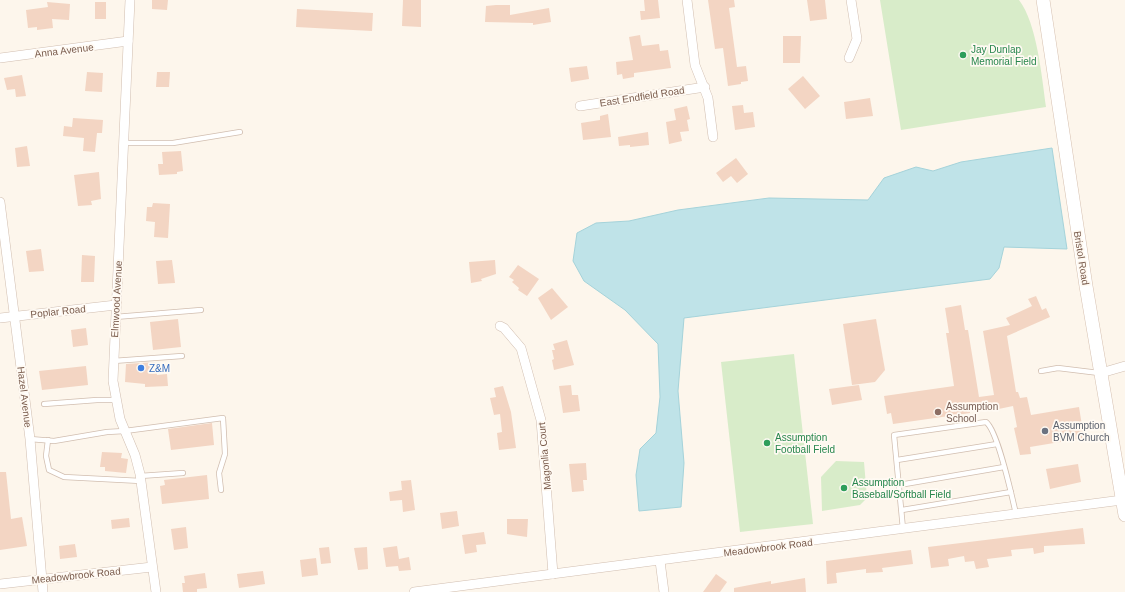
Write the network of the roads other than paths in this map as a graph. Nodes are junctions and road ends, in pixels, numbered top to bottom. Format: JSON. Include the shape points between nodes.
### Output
{"nodes":[{"id":1,"x":130,"y":0,"type":"edge"},
{"id":2,"x":687,"y":0,"type":"edge"},
{"id":3,"x":851,"y":0,"type":"edge"},
{"id":4,"x":1043,"y":0,"type":"edge"},
{"id":5,"x":128,"y":42,"type":"junction"},
{"id":6,"x":0,"y":58,"type":"edge"},
{"id":7,"x":849,"y":58,"type":"dead end"},
{"id":8,"x":705,"y":87,"type":"junction"},
{"id":9,"x":580,"y":106,"type":"dead end"},
{"id":10,"x":240,"y":132,"type":"dead end"},
{"id":11,"x":713,"y":137,"type":"dead end"},
{"id":12,"x":123,"y":142,"type":"junction"},
{"id":13,"x":0,"y":202,"type":"edge"},
{"id":14,"x":116,"y":305,"type":"junction"},
{"id":15,"x":201,"y":310,"type":"dead end"},
{"id":16,"x":14,"y":316,"type":"junction"},
{"id":17,"x":115,"y":317,"type":"junction"},
{"id":18,"x":0,"y":318,"type":"edge"},
{"id":19,"x":500,"y":326,"type":"dead end"},
{"id":20,"x":182,"y":356,"type":"dead end"},
{"id":21,"x":113,"y":361,"type":"junction"},
{"id":22,"x":1125,"y":366,"type":"edge"},
{"id":23,"x":1042,"y":371,"type":"dead end"},
{"id":24,"x":1101,"y":373,"type":"junction"},
{"id":25,"x":116,"y":400,"type":"junction"},
{"id":26,"x":44,"y":404,"type":"dead end"},
{"id":27,"x":125,"y":431,"type":"junction"},
{"id":28,"x":30,"y":440,"type":"junction"},
{"id":29,"x":48,"y":440,"type":"junction"},
{"id":30,"x":997,"y":444,"type":"junction"},
{"id":31,"x":897,"y":460,"type":"junction"},
{"id":32,"x":1004,"y":467,"type":"junction"},
{"id":33,"x":183,"y":473,"type":"dead end"},
{"id":34,"x":140,"y":479,"type":"junction"},
{"id":35,"x":899,"y":485,"type":"junction"},
{"id":36,"x":222,"y":490,"type":"dead end"},
{"id":37,"x":1011,"y":492,"type":"junction"},
{"id":38,"x":1122,"y":500,"type":"junction"},
{"id":39,"x":902,"y":510,"type":"junction"},
{"id":40,"x":1016,"y":514,"type":"junction"},
{"id":41,"x":1125,"y":515,"type":"edge"},
{"id":42,"x":903,"y":529,"type":"junction"},
{"id":43,"x":660,"y":561,"type":"junction"},
{"id":44,"x":152,"y":567,"type":"junction"},
{"id":45,"x":553,"y":574,"type":"junction"},
{"id":46,"x":41,"y":579,"type":"junction"},
{"id":47,"x":0,"y":584,"type":"edge"},
{"id":48,"x":43,"y":592,"type":"edge"},
{"id":49,"x":156,"y":592,"type":"edge"},
{"id":50,"x":414,"y":592,"type":"edge"},
{"id":51,"x":664,"y":592,"type":"edge"}],
"edges":[{"from":1,"to":5,"type":"street","name":"Elmwood Avenue"},
{"from":2,"to":8,"type":"street","via":[[695,65]]},
{"from":3,"to":7,"type":"street","via":[[856,39]]},
{"from":4,"to":24,"type":"main road","name":"Bristol Road"},
{"from":5,"to":6,"type":"street","name":"Anna Avenue"},
{"from":5,"to":12,"type":"street","name":"Elmwood Avenue"},
{"from":8,"to":9,"type":"street","name":"East Endfield Road"},
{"from":8,"to":11,"type":"street"},
{"from":10,"to":12,"type":"lane","via":[[173,143]]},
{"from":12,"to":14,"type":"street","name":"Elmwood Avenue"},
{"from":13,"to":16,"type":"street","name":"Hazel Avenue"},
{"from":14,"to":16,"type":"street","name":"Poplar Road"},
{"from":14,"to":17,"type":"street","name":"Elmwood Avenue"},
{"from":15,"to":17,"type":"lane"},
{"from":16,"to":18,"type":"street","name":"Poplar Road"},
{"from":16,"to":28,"type":"street","name":"Hazel Avenue"},
{"from":17,"to":21,"type":"street","name":"Elmwood Avenue"},
{"from":19,"to":45,"type":"street","name":"Magonlia Court","via":[[521,348],[541,420]]},
{"from":20,"to":21,"type":"lane"},
{"from":21,"to":25,"type":"street","name":"Elmwood Avenue"},
{"from":22,"to":24,"type":"street"},
{"from":23,"to":24,"type":"lane","via":[[1058,368]]},
{"from":24,"to":38,"type":"main road","name":"Bristol Road"},
{"from":25,"to":26,"type":"lane"},
{"from":25,"to":27,"type":"street","name":"Elmwood Avenue"},
{"from":27,"to":29,"type":"lane"},
{"from":27,"to":34,"type":"street","name":"Elmwood Avenue","via":[[135,455]]},
{"from":27,"to":36,"type":"lane","via":[[223,418],[225,454],[219,473]]},
{"from":28,"to":29,"type":"lane"},
{"from":28,"to":46,"type":"street","name":"Hazel Avenue"},
{"from":29,"to":34,"type":"lane","via":[[48,470],[64,477]]},
{"from":30,"to":31,"type":"lane"},
{"from":30,"to":31,"type":"lane","via":[[990,425],[986,422],[894,435]]},
{"from":30,"to":32,"type":"lane"},
{"from":31,"to":35,"type":"lane"},
{"from":32,"to":35,"type":"lane"},
{"from":32,"to":37,"type":"lane"},
{"from":33,"to":34,"type":"lane"},
{"from":34,"to":44,"type":"street","name":"Elmwood Avenue"},
{"from":35,"to":39,"type":"lane"},
{"from":37,"to":39,"type":"lane"},
{"from":37,"to":40,"type":"lane"},
{"from":38,"to":40,"type":"street","name":"Meadowbrook Road"},
{"from":38,"to":41,"type":"main road","name":"Bristol Road"},
{"from":39,"to":42,"type":"lane"},
{"from":40,"to":42,"type":"street","name":"Meadowbrook Road"},
{"from":42,"to":43,"type":"street","name":"Meadowbrook Road"},
{"from":43,"to":45,"type":"street","name":"Meadowbrook Road"},
{"from":43,"to":51,"type":"street"},
{"from":44,"to":46,"type":"street","name":"Meadowbrook Road"},
{"from":44,"to":49,"type":"street","name":"Elmwood Avenue"},
{"from":45,"to":50,"type":"street","name":"Meadowbrook Road"},
{"from":46,"to":47,"type":"street","name":"Meadowbrook Road"},
{"from":46,"to":48,"type":"street","name":"Hazel Avenue"}]}
